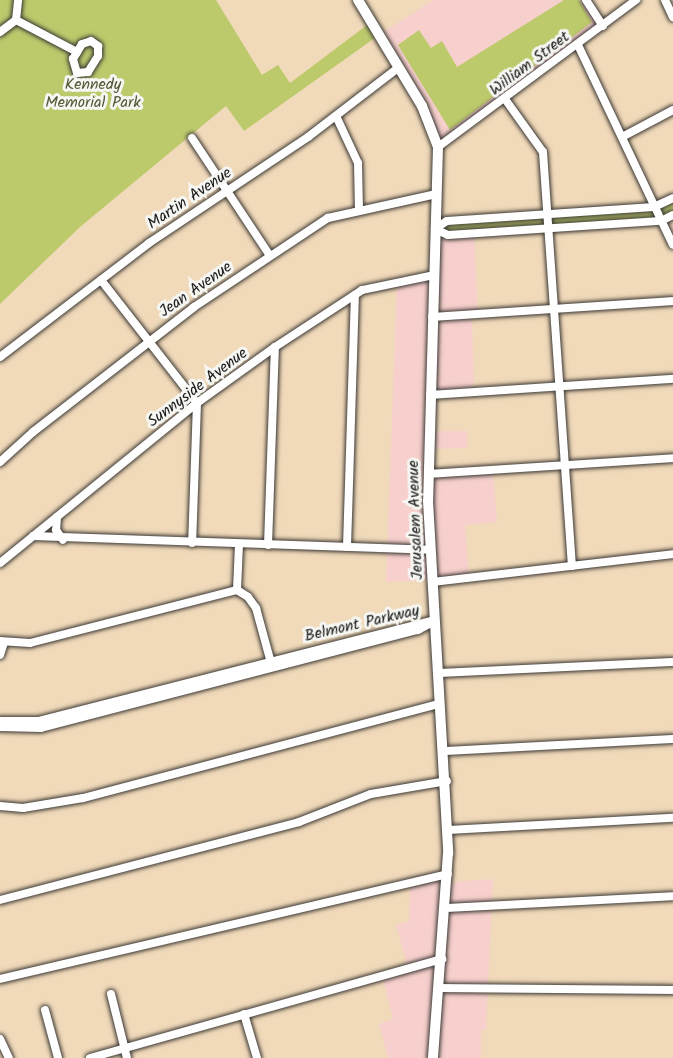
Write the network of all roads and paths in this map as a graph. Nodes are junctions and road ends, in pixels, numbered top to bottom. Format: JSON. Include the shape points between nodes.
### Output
{"nodes":[{"id":1,"x":18,"y":0,"type":"edge"},
{"id":2,"x":358,"y":0,"type":"edge"},
{"id":3,"x":586,"y":0,"type":"edge"},
{"id":4,"x":636,"y":0,"type":"edge"},
{"id":5,"x":664,"y":0,"type":"edge"},
{"id":6,"x":673,"y":16,"type":"edge"},
{"id":7,"x":16,"y":20,"type":"junction"},
{"id":8,"x":603,"y":26,"type":"junction"},
{"id":9,"x":0,"y":32,"type":"edge"},
{"id":10,"x":578,"y":45,"type":"junction"},
{"id":11,"x":77,"y":52,"type":"junction"},
{"id":12,"x":398,"y":68,"type":"junction"},
{"id":13,"x":505,"y":99,"type":"junction"},
{"id":14,"x":673,"y":110,"type":"edge"},
{"id":15,"x":336,"y":116,"type":"junction"},
{"id":16,"x":622,"y":137,"type":"junction"},
{"id":17,"x":192,"y":138,"type":"dead end"},
{"id":18,"x":438,"y":147,"type":"junction"},
{"id":19,"x":227,"y":191,"type":"junction"},
{"id":20,"x":436,"y":194,"type":"junction"},
{"id":21,"x":673,"y":198,"type":"edge"},
{"id":22,"x":654,"y":207,"type":"junction"},
{"id":23,"x":358,"y":210,"type":"junction"},
{"id":24,"x":548,"y":214,"type":"junction"},
{"id":25,"x":673,"y":215,"type":"edge"},
{"id":26,"x":661,"y":221,"type":"junction"},
{"id":27,"x":435,"y":229,"type":"junction"},
{"id":28,"x":549,"y":229,"type":"junction"},
{"id":29,"x":673,"y":245,"type":"edge"},
{"id":30,"x":270,"y":256,"type":"junction"},
{"id":31,"x":434,"y":275,"type":"junction"},
{"id":32,"x":101,"y":280,"type":"junction"},
{"id":33,"x":355,"y":295,"type":"junction"},
{"id":34,"x":673,"y":301,"type":"edge"},
{"id":35,"x":554,"y":309,"type":"junction"},
{"id":36,"x":432,"y":317,"type":"junction"},
{"id":37,"x":148,"y":341,"type":"junction"},
{"id":38,"x":275,"y":347,"type":"junction"},
{"id":39,"x":0,"y":357,"type":"edge"},
{"id":40,"x":673,"y":379,"type":"edge"},
{"id":41,"x":560,"y":387,"type":"junction"},
{"id":42,"x":430,"y":395,"type":"junction"},
{"id":43,"x":197,"y":403,"type":"junction"},
{"id":44,"x":673,"y":458,"type":"edge"},
{"id":45,"x":0,"y":462,"type":"edge"},
{"id":46,"x":565,"y":465,"type":"junction"},
{"id":47,"x":428,"y":474,"type":"junction"},
{"id":48,"x":57,"y":517,"type":"junction"},
{"id":49,"x":33,"y":536,"type":"junction"},
{"id":50,"x":63,"y":540,"type":"junction"},
{"id":51,"x":192,"y":543,"type":"junction"},
{"id":52,"x":239,"y":544,"type":"junction"},
{"id":53,"x":268,"y":545,"type":"junction"},
{"id":54,"x":347,"y":547,"type":"junction"},
{"id":55,"x":430,"y":550,"type":"junction"},
{"id":56,"x":673,"y":554,"type":"edge"},
{"id":57,"x":0,"y":563,"type":"edge"},
{"id":58,"x":572,"y":566,"type":"junction"},
{"id":59,"x":432,"y":582,"type":"junction"},
{"id":60,"x":237,"y":591,"type":"junction"},
{"id":61,"x":435,"y":621,"type":"junction"},
{"id":62,"x":2,"y":642,"type":"edge"},
{"id":63,"x":0,"y":655,"type":"edge"},
{"id":64,"x":673,"y":662,"type":"edge"},
{"id":65,"x":271,"y":664,"type":"junction"},
{"id":66,"x":438,"y":673,"type":"junction"},
{"id":67,"x":440,"y":704,"type":"junction"},
{"id":68,"x":76,"y":715,"type":"junction"},
{"id":69,"x":0,"y":721,"type":"edge"},
{"id":70,"x":0,"y":727,"type":"edge"},
{"id":71,"x":673,"y":739,"type":"edge"},
{"id":72,"x":445,"y":752,"type":"junction"},
{"id":73,"x":447,"y":780,"type":"junction"},
{"id":74,"x":0,"y":806,"type":"edge"},
{"id":75,"x":673,"y":818,"type":"edge"},
{"id":76,"x":448,"y":830,"type":"junction"},
{"id":77,"x":448,"y":874,"type":"junction"},
{"id":78,"x":673,"y":896,"type":"edge"},
{"id":79,"x":0,"y":900,"type":"edge"},
{"id":80,"x":446,"y":908,"type":"junction"},
{"id":81,"x":442,"y":959,"type":"junction"},
{"id":82,"x":0,"y":979,"type":"edge"},
{"id":83,"x":439,"y":988,"type":"junction"},
{"id":84,"x":673,"y":990,"type":"edge"},
{"id":85,"x":111,"y":994,"type":"dead end"},
{"id":86,"x":45,"y":1010,"type":"dead end"},
{"id":87,"x":244,"y":1014,"type":"junction"},
{"id":88,"x":0,"y":1039,"type":"edge"},
{"id":89,"x":124,"y":1048,"type":"junction"},
{"id":90,"x":9,"y":1058,"type":"edge"},
{"id":91,"x":58,"y":1058,"type":"edge"},
{"id":92,"x":90,"y":1058,"type":"edge"},
{"id":93,"x":127,"y":1058,"type":"edge"},
{"id":94,"x":257,"y":1058,"type":"edge"},
{"id":95,"x":433,"y":1058,"type":"edge"}],
"edges":[{"from":1,"to":7,"type":"street"},
{"from":2,"to":12,"type":"main road","name":"Jerusalem Avenue"},
{"from":3,"to":8,"type":"street"},
{"from":4,"to":8,"type":"street","name":"William Street"},
{"from":5,"to":6,"type":"street"},
{"from":7,"to":9,"type":"street"},
{"from":7,"to":11,"type":"street"},
{"from":8,"to":10,"type":"street","name":"William Street"},
{"from":10,"to":13,"type":"street","name":"William Street"},
{"from":10,"to":16,"type":"street"},
{"from":11,"to":11,"type":"street","via":[[72,68],[86,74],[98,56],[98,46],[87,41]]},
{"from":12,"to":15,"type":"street","name":"Martin Avenue"},
{"from":12,"to":18,"type":"main road","name":"Jerusalem Avenue","via":[[422,106]]},
{"from":13,"to":18,"type":"street","name":"William Street"},
{"from":13,"to":24,"type":"street","via":[[543,152]]},
{"from":14,"to":16,"type":"street"},
{"from":15,"to":19,"type":"street","name":"Martin Avenue"},
{"from":15,"to":23,"type":"street","via":[[358,163]]},
{"from":16,"to":22,"type":"street"},
{"from":17,"to":19,"type":"street"},
{"from":18,"to":20,"type":"main road","name":"Jerusalem Avenue"},
{"from":19,"to":30,"type":"street"},
{"from":19,"to":32,"type":"street","name":"Martin Avenue"},
{"from":20,"to":23,"type":"street","name":"Jean Avenue"},
{"from":20,"to":27,"type":"main road","name":"Jerusalem Avenue"},
{"from":21,"to":22,"type":"street"},
{"from":22,"to":24,"type":"street"},
{"from":22,"to":26,"type":"street"},
{"from":23,"to":30,"type":"street","name":"Jean Avenue","via":[[328,218]]},
{"from":24,"to":27,"type":"street","via":[[447,221]]},
{"from":24,"to":28,"type":"street"},
{"from":25,"to":26,"type":"street"},
{"from":26,"to":28,"type":"street"},
{"from":26,"to":29,"type":"street"},
{"from":27,"to":28,"type":"street","via":[[448,236]]},
{"from":27,"to":31,"type":"main road","name":"Jerusalem Avenue"},
{"from":28,"to":35,"type":"street"},
{"from":30,"to":37,"type":"street","name":"Jean Avenue"},
{"from":31,"to":33,"type":"street","name":"Sunnyside Avenue"},
{"from":31,"to":36,"type":"main road","name":"Jerusalem Avenue"},
{"from":32,"to":37,"type":"street"},
{"from":32,"to":39,"type":"street","name":"Martin Avenue"},
{"from":33,"to":38,"type":"street","name":"Sunnyside Avenue"},
{"from":33,"to":54,"type":"street"},
{"from":34,"to":35,"type":"street"},
{"from":35,"to":36,"type":"street"},
{"from":35,"to":41,"type":"street"},
{"from":36,"to":42,"type":"main road","name":"Jerusalem Avenue"},
{"from":37,"to":43,"type":"street"},
{"from":37,"to":45,"type":"street","name":"Jean Avenue"},
{"from":38,"to":43,"type":"street","name":"Sunnyside Avenue"},
{"from":38,"to":53,"type":"street"},
{"from":40,"to":41,"type":"street"},
{"from":41,"to":42,"type":"street"},
{"from":41,"to":46,"type":"street"},
{"from":42,"to":47,"type":"main road","name":"Jerusalem Avenue"},
{"from":43,"to":48,"type":"street","name":"Sunnyside Avenue"},
{"from":43,"to":51,"type":"street"},
{"from":44,"to":46,"type":"street"},
{"from":46,"to":47,"type":"street"},
{"from":46,"to":58,"type":"street"},
{"from":47,"to":55,"type":"main road","name":"Jerusalem Avenue"},
{"from":48,"to":49,"type":"street","name":"Sunnyside Avenue"},
{"from":48,"to":50,"type":"street","via":[[56,530]]},
{"from":49,"to":50,"type":"street"},
{"from":49,"to":57,"type":"street","name":"Sunnyside Avenue"},
{"from":50,"to":51,"type":"street"},
{"from":51,"to":52,"type":"street"},
{"from":52,"to":53,"type":"street"},
{"from":52,"to":60,"type":"street"},
{"from":53,"to":54,"type":"street"},
{"from":54,"to":55,"type":"street"},
{"from":55,"to":59,"type":"main road","name":"Jerusalem Avenue"},
{"from":56,"to":58,"type":"street"},
{"from":58,"to":59,"type":"street"},
{"from":59,"to":61,"type":"main road","name":"Jerusalem Avenue"},
{"from":60,"to":62,"type":"street","via":[[30,643]]},
{"from":60,"to":65,"type":"street","via":[[256,608]]},
{"from":61,"to":65,"type":"street","name":"Belmont Parkway","via":[[416,622]]},
{"from":61,"to":66,"type":"main road","name":"Jerusalem Avenue"},
{"from":62,"to":63,"type":"street"},
{"from":64,"to":66,"type":"street"},
{"from":65,"to":68,"type":"street","name":"Belmont Parkway"},
{"from":66,"to":67,"type":"main road","name":"Jerusalem Avenue"},
{"from":67,"to":72,"type":"main road","name":"Jerusalem Avenue"},
{"from":67,"to":74,"type":"street","via":[[83,798],[24,807]]},
{"from":68,"to":69,"type":"street","name":"Belmont Parkway","via":[[39,721]]},
{"from":68,"to":70,"type":"street","name":"Belmont Parkway","via":[[42,728]]},
{"from":71,"to":72,"type":"street"},
{"from":72,"to":73,"type":"main road","name":"Jerusalem Avenue"},
{"from":73,"to":76,"type":"main road","name":"Jerusalem Avenue"},
{"from":73,"to":79,"type":"street","via":[[371,794],[299,822]]},
{"from":75,"to":76,"type":"street"},
{"from":76,"to":77,"type":"main road","name":"Jerusalem Avenue"},
{"from":77,"to":80,"type":"main road","name":"Jerusalem Avenue"},
{"from":77,"to":82,"type":"street"},
{"from":78,"to":80,"type":"street"},
{"from":80,"to":81,"type":"main road","name":"Jerusalem Avenue"},
{"from":81,"to":83,"type":"main road","name":"Jerusalem Avenue"},
{"from":81,"to":87,"type":"street"},
{"from":83,"to":84,"type":"street"},
{"from":83,"to":95,"type":"main road","name":"Jerusalem Avenue"},
{"from":85,"to":89,"type":"street"},
{"from":86,"to":91,"type":"street"},
{"from":87,"to":89,"type":"street"},
{"from":87,"to":94,"type":"street"},
{"from":88,"to":90,"type":"street"},
{"from":89,"to":92,"type":"street"},
{"from":89,"to":93,"type":"street"}]}
